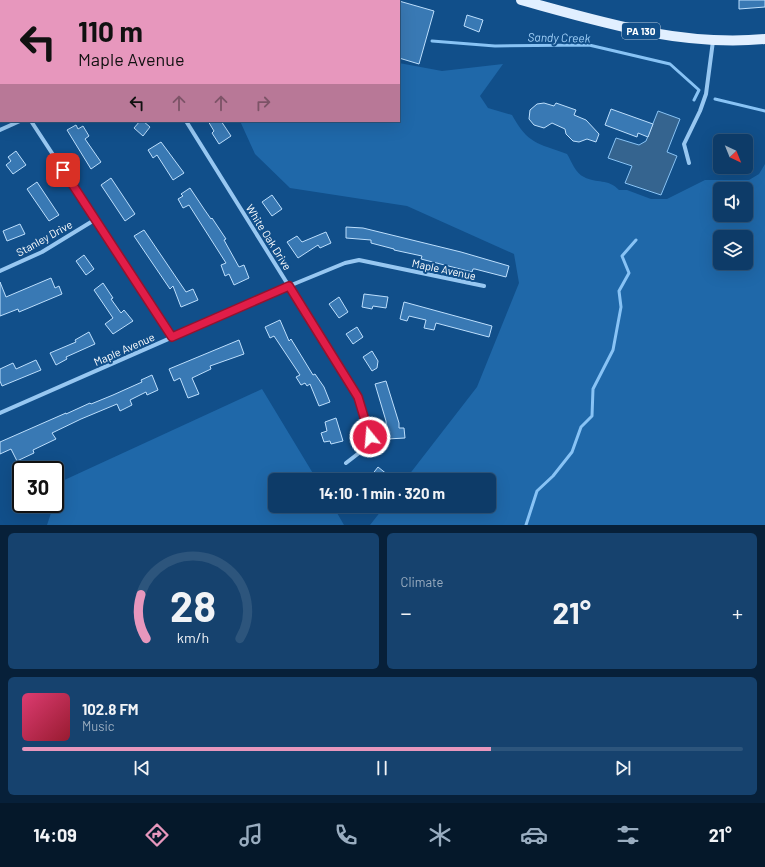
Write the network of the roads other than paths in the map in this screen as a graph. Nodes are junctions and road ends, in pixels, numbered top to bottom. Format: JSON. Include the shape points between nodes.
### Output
{"nodes":[{"id":1,"x":521,"y":0,"type":"edge"},
{"id":2,"x":765,"y":39,"type":"edge"},
{"id":3,"x":713,"y":40,"type":"junction"},
{"id":4,"x":18,"y":122,"type":"edge"},
{"id":5,"x":32,"y":122,"type":"edge"},
{"id":6,"x":187,"y":122,"type":"edge"},
{"id":7,"x":0,"y":130,"type":"edge"},
{"id":8,"x":689,"y":163,"type":"dead end"},
{"id":9,"x":96,"y":219,"type":"junction"},
{"id":10,"x":0,"y":271,"type":"edge"},
{"id":11,"x":289,"y":286,"type":"junction"},
{"id":12,"x":484,"y":286,"type":"dead end"},
{"id":13,"x":172,"y":337,"type":"junction"},
{"id":14,"x":0,"y":413,"type":"edge"},
{"id":15,"x":346,"y":463,"type":"dead end"}],
"edges":[{"from":1,"to":3,"type":"main road","number":"PA 130","via":[[609,25],[681,38]]},
{"from":2,"to":3,"type":"main road","number":"PA 130"},
{"from":3,"to":8,"type":"street","via":[[706,94],[684,144]]},
{"from":4,"to":7,"type":"street"},
{"from":5,"to":9,"type":"street"},
{"from":6,"to":11,"type":"street","name":"White Oak Drive"},
{"from":9,"to":10,"type":"street","name":"Stanley Drive","via":[[42,252]]},
{"from":9,"to":13,"type":"street"},
{"from":11,"to":12,"type":"street","name":"Maple Avenue","via":[[345,263],[359,260]]},
{"from":11,"to":13,"type":"street","name":"Maple Avenue"},
{"from":11,"to":15,"type":"street","name":"White Oak Drive","via":[[358,397],[370,437],[368,446]]},
{"from":13,"to":14,"type":"street","name":"Maple Avenue"}]}
